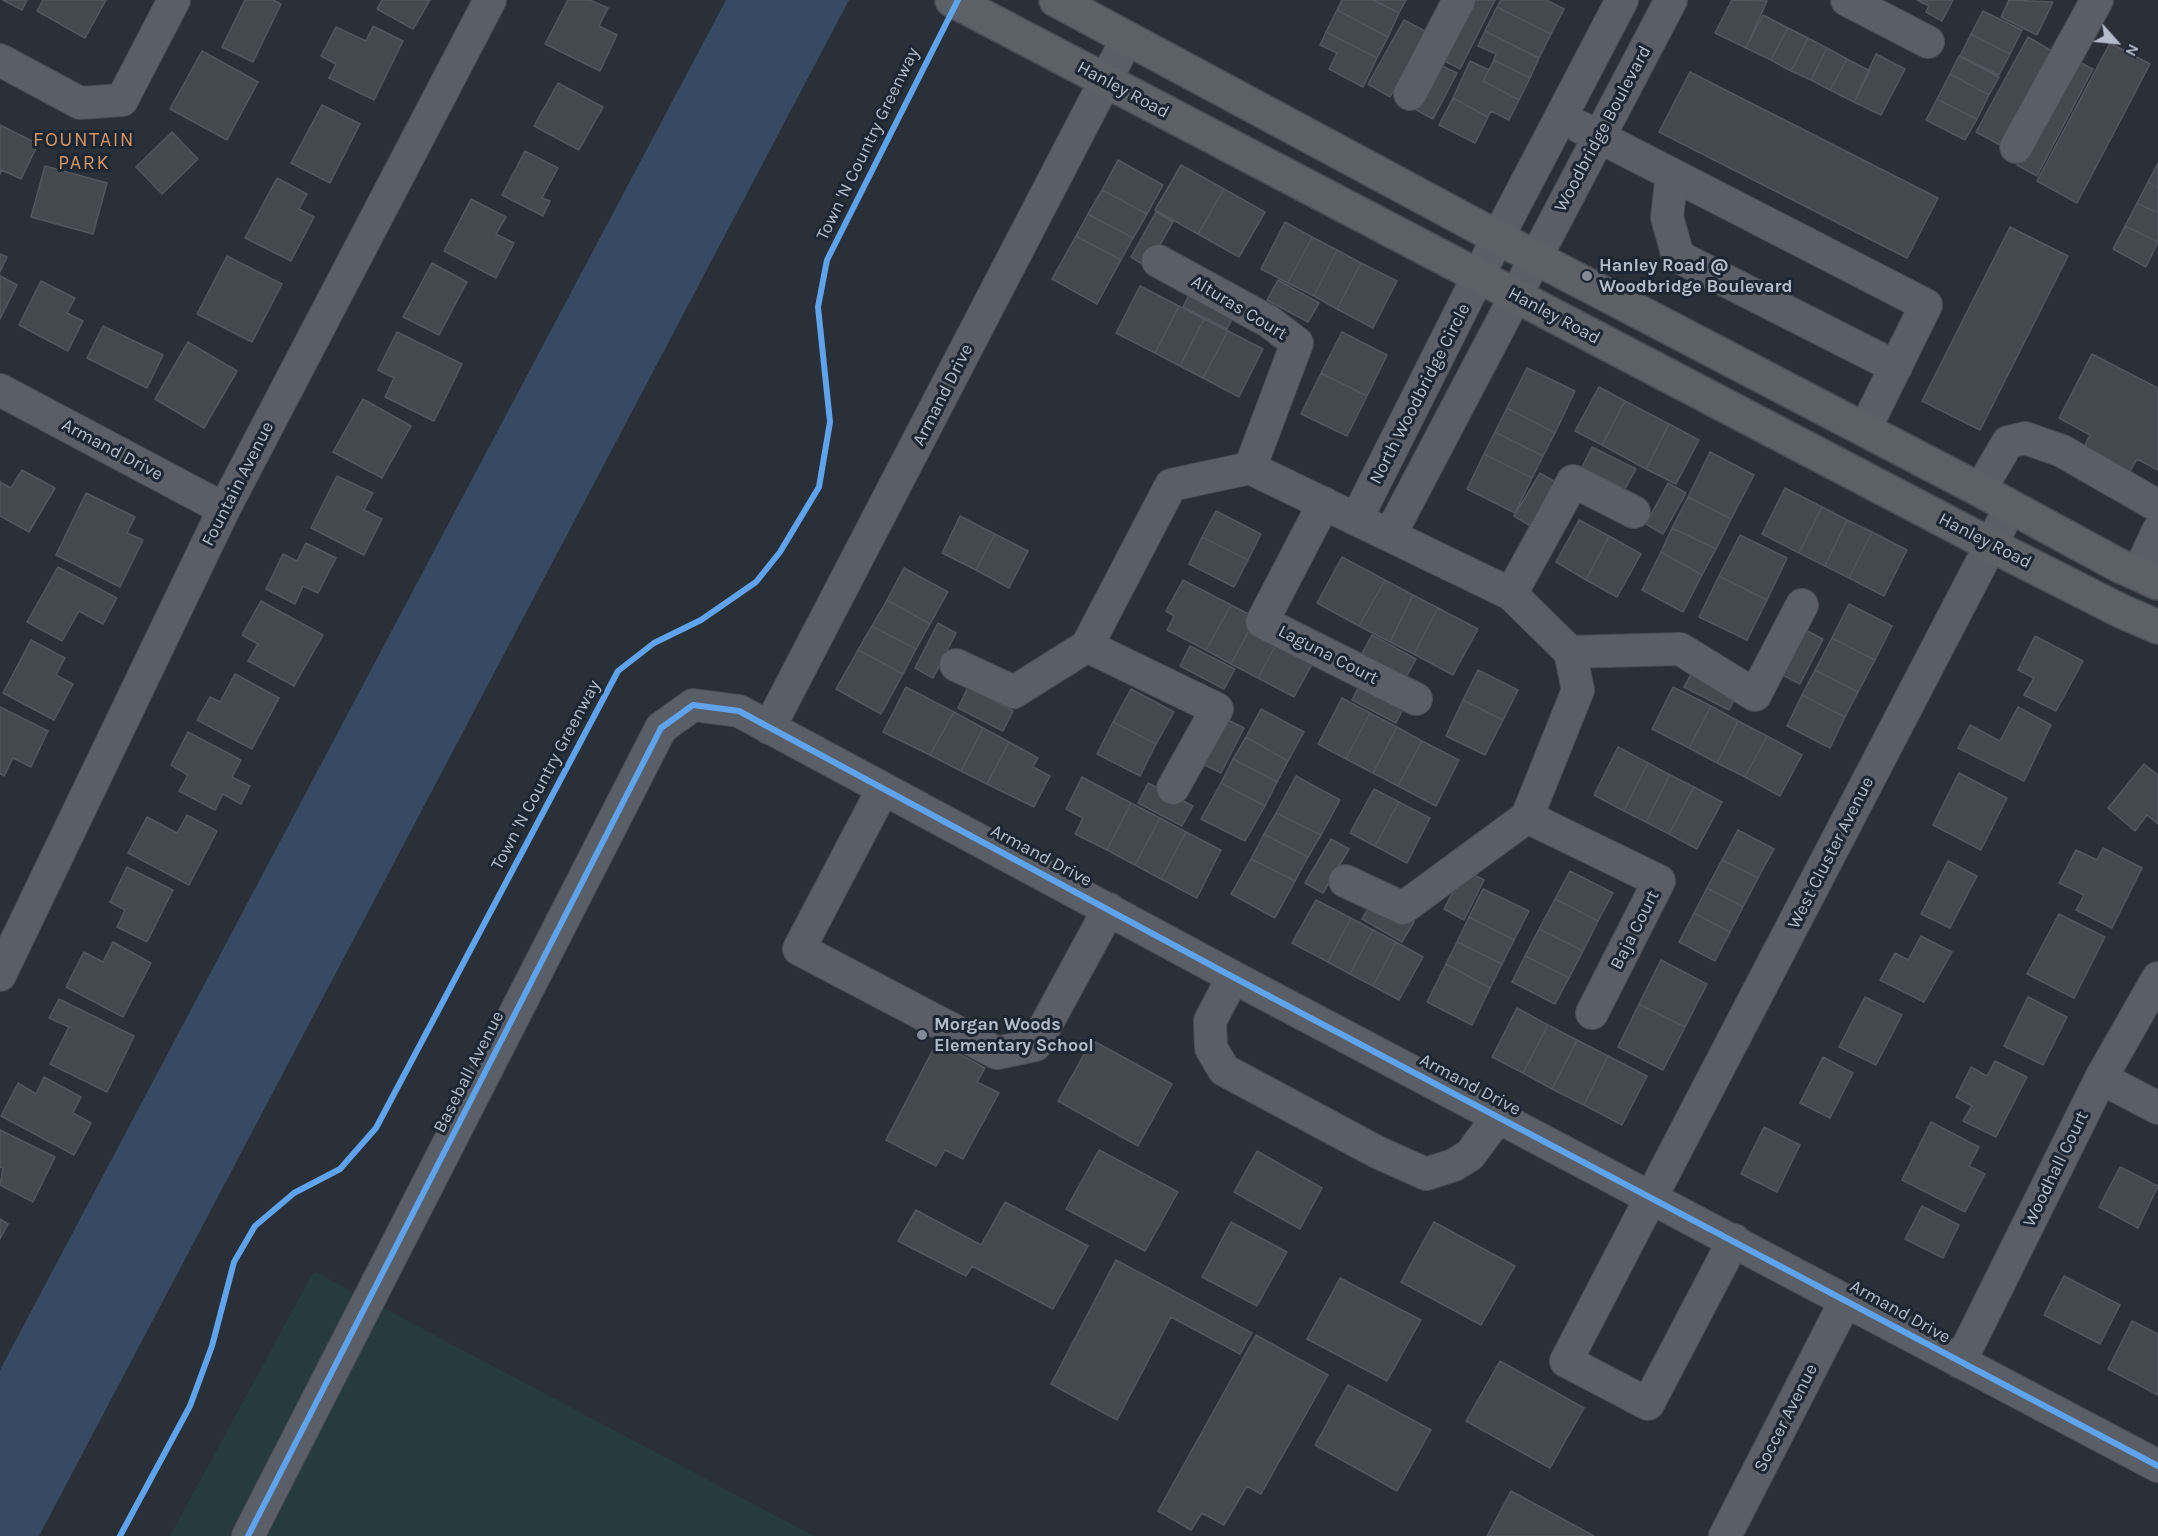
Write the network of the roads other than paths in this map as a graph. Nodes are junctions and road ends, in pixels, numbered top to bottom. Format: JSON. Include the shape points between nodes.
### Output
{"nodes":[{"id":1,"x":174,"y":0,"type":"edge"},
{"id":2,"x":490,"y":0,"type":"edge"},
{"id":3,"x":952,"y":0,"type":"edge"},
{"id":4,"x":1056,"y":0,"type":"edge"},
{"id":5,"x":1459,"y":0,"type":"edge"},
{"id":6,"x":1622,"y":0,"type":"edge"},
{"id":7,"x":1671,"y":0,"type":"edge"},
{"id":8,"x":1847,"y":0,"type":"edge"},
{"id":9,"x":2097,"y":0,"type":"edge"},
{"id":10,"x":1127,"y":39,"type":"junction"},
{"id":11,"x":1928,"y":42,"type":"dead end"},
{"id":12,"x":0,"y":60,"type":"edge"},
{"id":13,"x":1106,"y":81,"type":"junction"},
{"id":14,"x":1410,"y":94,"type":"dead end"},
{"id":15,"x":1561,"y":117,"type":"junction"},
{"id":16,"x":1599,"y":138,"type":"junction"},
{"id":17,"x":2016,"y":147,"type":"dead end"},
{"id":18,"x":1672,"y":175,"type":"junction"},
{"id":19,"x":1498,"y":237,"type":"junction"},
{"id":20,"x":1536,"y":258,"type":"junction"},
{"id":21,"x":1158,"y":261,"type":"dead end"},
{"id":22,"x":1478,"y":277,"type":"junction"},
{"id":23,"x":1517,"y":296,"type":"junction"},
{"id":24,"x":1896,"y":367,"type":"junction"},
{"id":25,"x":0,"y":390,"type":"edge"},
{"id":26,"x":1865,"y":429,"type":"junction"},
{"id":27,"x":1250,"y":468,"type":"junction"},
{"id":28,"x":1980,"y":490,"type":"junction"},
{"id":29,"x":2158,"y":506,"type":"edge"},
{"id":30,"x":2010,"y":508,"type":"junction"},
{"id":31,"x":224,"y":509,"type":"junction"},
{"id":32,"x":1344,"y":512,"type":"junction"},
{"id":33,"x":1634,"y":512,"type":"dead end"},
{"id":34,"x":2158,"y":531,"type":"edge"},
{"id":35,"x":1390,"y":535,"type":"junction"},
{"id":36,"x":1991,"y":545,"type":"junction"},
{"id":37,"x":2148,"y":578,"type":"edge"},
{"id":38,"x":1511,"y":594,"type":"junction"},
{"id":39,"x":1803,"y":605,"type":"dead end"},
{"id":40,"x":2158,"y":627,"type":"edge"},
{"id":41,"x":1087,"y":646,"type":"junction"},
{"id":42,"x":1570,"y":652,"type":"junction"},
{"id":43,"x":956,"y":665,"type":"dead end"},
{"id":44,"x":1416,"y":699,"type":"dead end"},
{"id":45,"x":769,"y":728,"type":"junction"},
{"id":46,"x":1173,"y":788,"type":"dead end"},
{"id":47,"x":883,"y":789,"type":"junction"},
{"id":48,"x":1527,"y":817,"type":"junction"},
{"id":49,"x":1345,"y":882,"type":"dead end"},
{"id":50,"x":1109,"y":909,"type":"junction"},
{"id":51,"x":0,"y":975,"type":"edge"},
{"id":52,"x":1233,"y":977,"type":"junction"},
{"id":53,"x":2158,"y":978,"type":"edge"},
{"id":54,"x":1592,"y":1013,"type":"dead end"},
{"id":55,"x":2101,"y":1078,"type":"junction"},
{"id":56,"x":2158,"y":1108,"type":"edge"},
{"id":57,"x":1498,"y":1117,"type":"junction"},
{"id":58,"x":1652,"y":1198,"type":"junction"},
{"id":59,"x":1734,"y":1240,"type":"junction"},
{"id":60,"x":1846,"y":1300,"type":"junction"},
{"id":61,"x":1960,"y":1362,"type":"junction"},
{"id":62,"x":2158,"y":1466,"type":"edge"},
{"id":63,"x":248,"y":1536,"type":"edge"},
{"id":64,"x":1725,"y":1536,"type":"edge"}],
"edges":[{"from":1,"to":12,"type":"street","via":[[122,100],[80,103]]},
{"from":2,"to":31,"type":"street","name":"Fountain Avenue"},
{"from":3,"to":13,"type":"main road","name":"Hanley Road"},
{"from":4,"to":10,"type":"main road"},
{"from":5,"to":14,"type":"street"},
{"from":6,"to":15,"type":"street"},
{"from":7,"to":16,"type":"street","name":"Woodbridge Boulevard"},
{"from":8,"to":11,"type":"street"},
{"from":9,"to":17,"type":"street"},
{"from":10,"to":13,"type":"street","name":"Armand Drive"},
{"from":10,"to":19,"type":"main road"},
{"from":13,"to":22,"type":"main road","name":"Hanley Road"},
{"from":13,"to":45,"type":"street","name":"Armand Drive"},
{"from":15,"to":16,"type":"street"},
{"from":15,"to":19,"type":"street"},
{"from":16,"to":18,"type":"street"},
{"from":16,"to":20,"type":"street","name":"Woodbridge Boulevard"},
{"from":18,"to":24,"type":"street","via":[[1667,217],[1677,253],[1683,259]]},
{"from":18,"to":24,"type":"street","via":[[1926,305]]},
{"from":19,"to":20,"type":"main road"},
{"from":19,"to":22,"type":"street","name":"North Woodbridge Circle"},
{"from":20,"to":23,"type":"street","name":"North Woodbridge Circle"},
{"from":20,"to":26,"type":"main road"},
{"from":21,"to":27,"type":"street","name":"Alturas Court","via":[[1268,321],[1297,343]]},
{"from":22,"to":23,"type":"main road","name":"Hanley Road"},
{"from":22,"to":32,"type":"street","name":"North Woodbridge Circle"},
{"from":23,"to":35,"type":"street","name":"North Woodbridge Circle"},
{"from":23,"to":36,"type":"main road","name":"Hanley Road"},
{"from":24,"to":26,"type":"street"},
{"from":25,"to":31,"type":"street","name":"Armand Drive"},
{"from":26,"to":28,"type":"main road"},
{"from":27,"to":32,"type":"street"},
{"from":27,"to":41,"type":"street","via":[[1171,485]]},
{"from":28,"to":29,"type":"street","via":[[2008,442],[2025,438],[2062,451]]},
{"from":28,"to":30,"type":"main road"},
{"from":30,"to":36,"type":"street","name":"West Cluster Avenue"},
{"from":30,"to":37,"type":"main road"},
{"from":31,"to":51,"type":"street","name":"Fountain Avenue"},
{"from":32,"to":35,"type":"street"},
{"from":32,"to":44,"type":"street","name":"Laguna Court","via":[[1262,622]]},
{"from":33,"to":38,"type":"street","via":[[1573,481]]},
{"from":34,"to":37,"type":"street"},
{"from":35,"to":38,"type":"street"},
{"from":36,"to":40,"type":"main road","name":"Hanley Road"},
{"from":36,"to":58,"type":"street","name":"West Cluster Avenue"},
{"from":38,"to":42,"type":"street"},
{"from":39,"to":42,"type":"street","via":[[1755,695],[1680,649]]},
{"from":41,"to":43,"type":"street","via":[[1014,692]]},
{"from":41,"to":46,"type":"street","via":[[1217,709]]},
{"from":42,"to":48,"type":"street","via":[[1578,690]]},
{"from":45,"to":47,"type":"street","name":"Armand Drive"},
{"from":45,"to":63,"type":"street","name":"Baseball Avenue","via":[[738,711],[693,705],[662,728]]},
{"from":47,"to":50,"type":"street","name":"Armand Drive"},
{"from":47,"to":50,"type":"street","via":[[799,949],[809,955],[997,1053],[1035,1045]]},
{"from":48,"to":49,"type":"street","via":[[1403,908]]},
{"from":48,"to":54,"type":"street","name":"Baja Court","via":[[1659,882]]},
{"from":50,"to":52,"type":"street","name":"Armand Drive"},
{"from":52,"to":57,"type":"street","name":"Armand Drive"},
{"from":52,"to":57,"type":"street","via":[[1210,1021],[1211,1048],[1224,1070],[1377,1152],[1426,1174],[1470,1155]]},
{"from":53,"to":55,"type":"street","name":"Woodhall Court"},
{"from":55,"to":56,"type":"street"},
{"from":55,"to":61,"type":"street","name":"Woodhall Court"},
{"from":57,"to":58,"type":"street","name":"Armand Drive"},
{"from":58,"to":59,"type":"street","name":"Armand Drive"},
{"from":58,"to":59,"type":"street","name":"West Cluster Avenue","via":[[1566,1361],[1648,1404]]},
{"from":59,"to":60,"type":"street","name":"Armand Drive"},
{"from":60,"to":61,"type":"street","name":"Armand Drive"},
{"from":60,"to":64,"type":"street","name":"Soccer Avenue"},
{"from":61,"to":62,"type":"street","name":"Armand Drive"}]}
